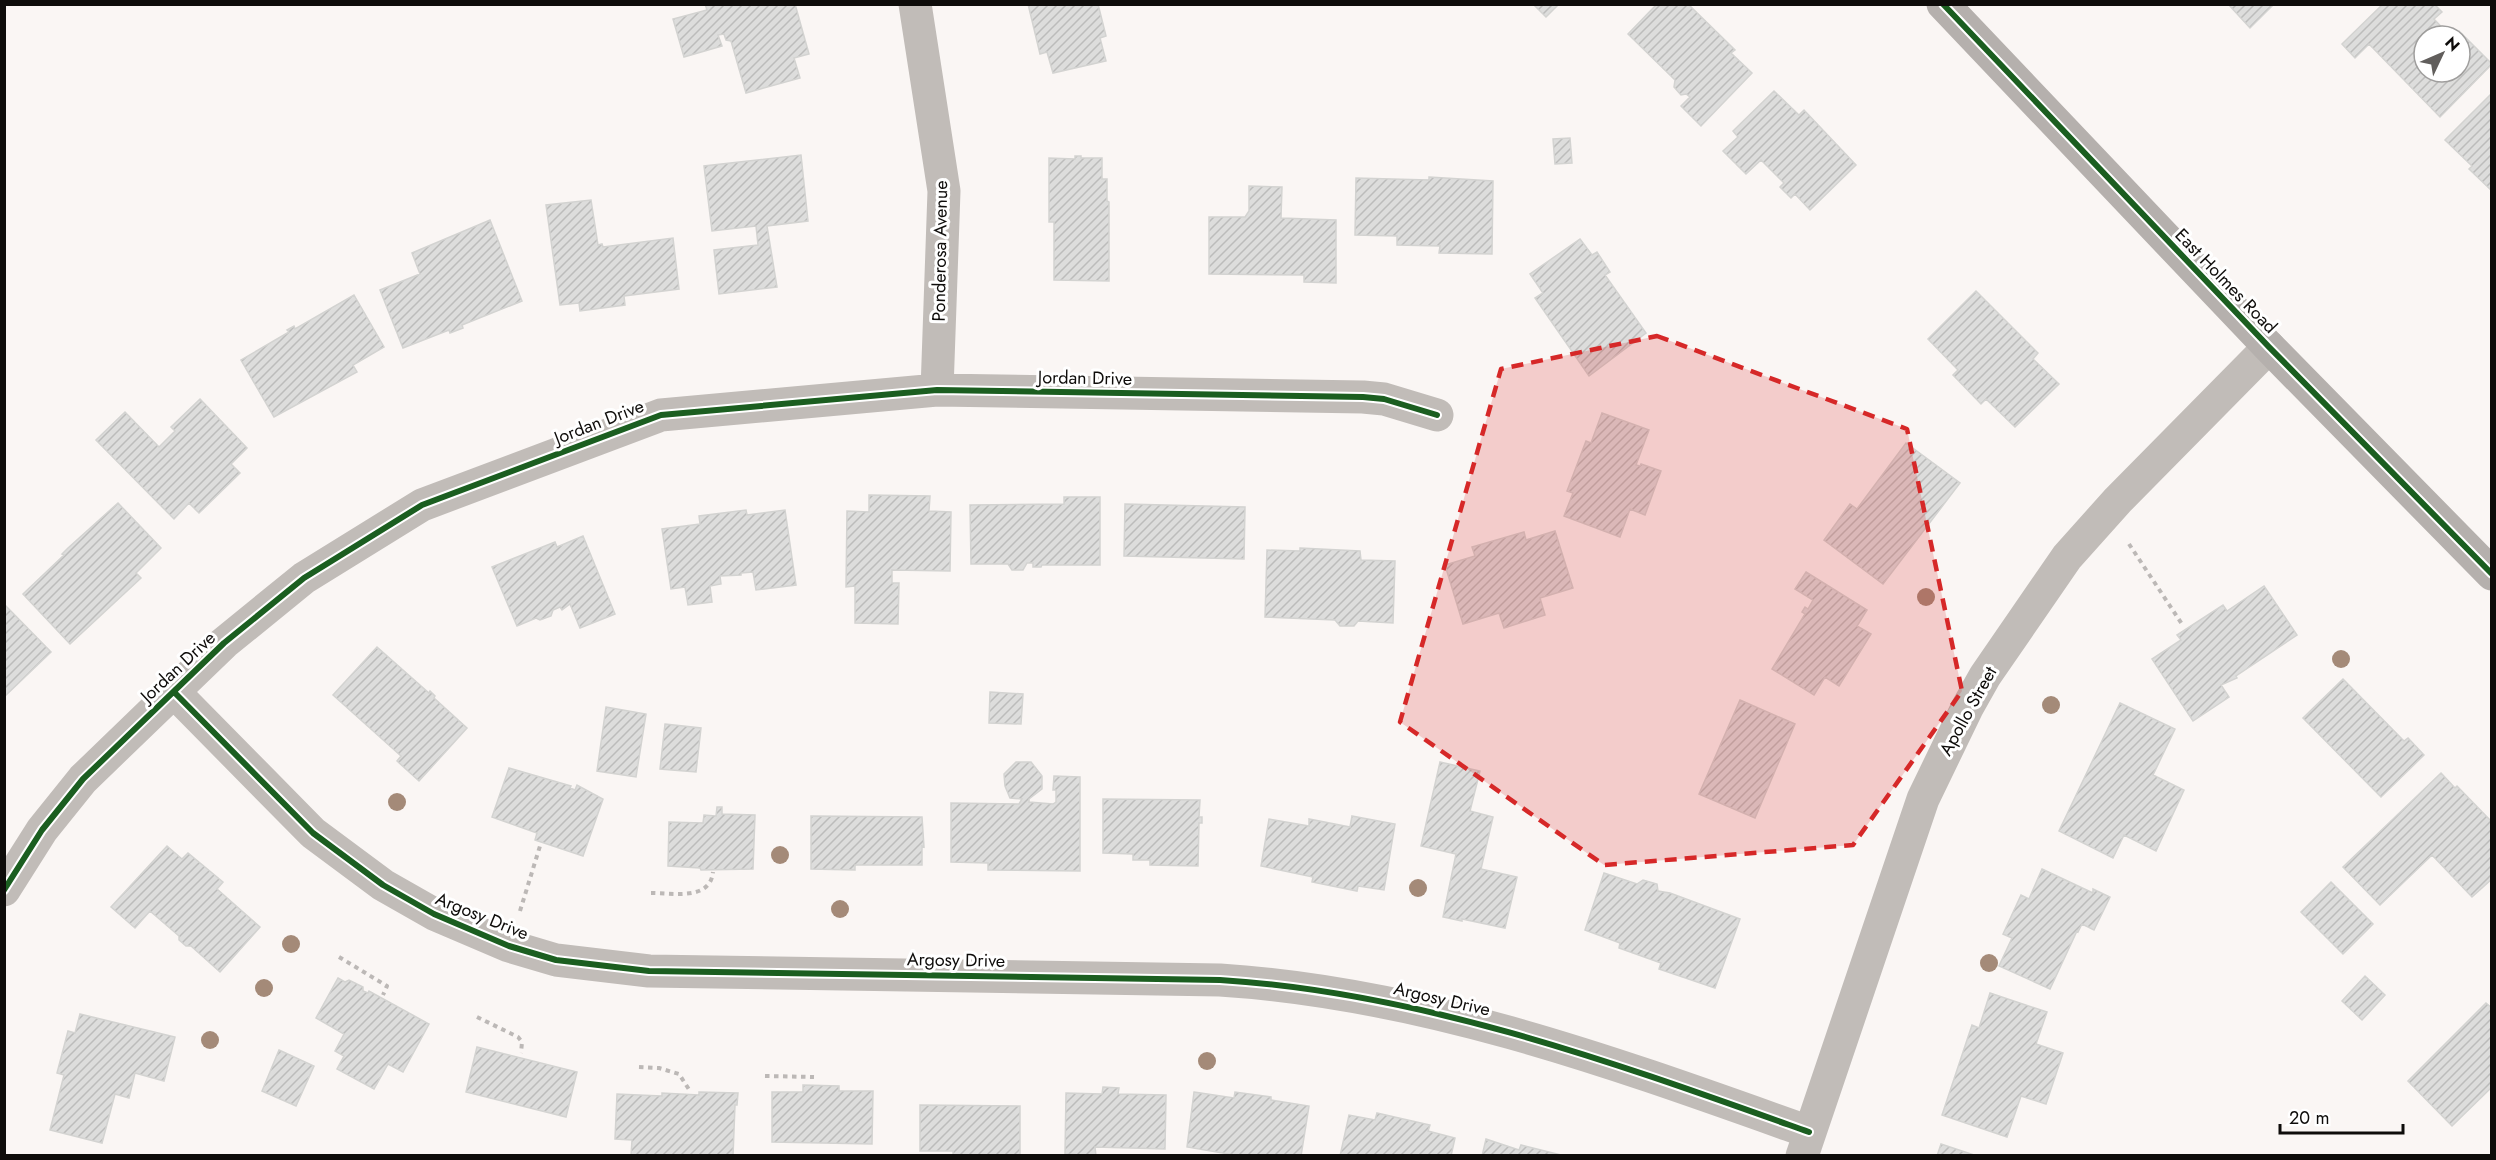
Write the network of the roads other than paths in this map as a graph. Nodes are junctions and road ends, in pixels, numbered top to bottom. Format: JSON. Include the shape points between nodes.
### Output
{"nodes":[{"id":1,"x":915,"y":4,"type":"edge"},
{"id":2,"x":1943,"y":4,"type":"edge"},
{"id":3,"x":2269,"y":347,"type":"junction"},
{"id":4,"x":937,"y":390,"type":"junction"},
{"id":5,"x":1437,"y":415,"type":"dead end"},
{"id":6,"x":2492,"y":574,"type":"edge"},
{"id":7,"x":174,"y":692,"type":"junction"},
{"id":8,"x":4,"y":890,"type":"edge"},
{"id":9,"x":1806,"y":1144,"type":"edge"}],
"edges":[{"from":1,"to":4,"type":"street","name":"Ponderosa Avenue","via":[[944,191]]},
{"from":2,"to":3,"type":"main road","name":"East Holmes Road"},
{"from":3,"to":6,"type":"main road","name":"East Holmes Road"},
{"from":3,"to":9,"type":"street","name":"Apollo Street","via":[[2067,557],[1985,676],[1923,799]]},
{"from":4,"to":5,"type":"street","name":"Jordan Drive","via":[[1363,397]]},
{"from":4,"to":7,"type":"street","name":"Jordan Drive","via":[[661,415],[422,506],[304,578],[224,643]]},
{"from":7,"to":8,"type":"street","name":"Jordan Drive","via":[[83,778],[42,830]]},
{"from":7,"to":9,"type":"street","name":"Argosy Drive","via":[[313,832],[349,862],[434,914],[509,946],[556,960],[649,971],[1260,982],[1341,993],[1518,1034]]}]}
